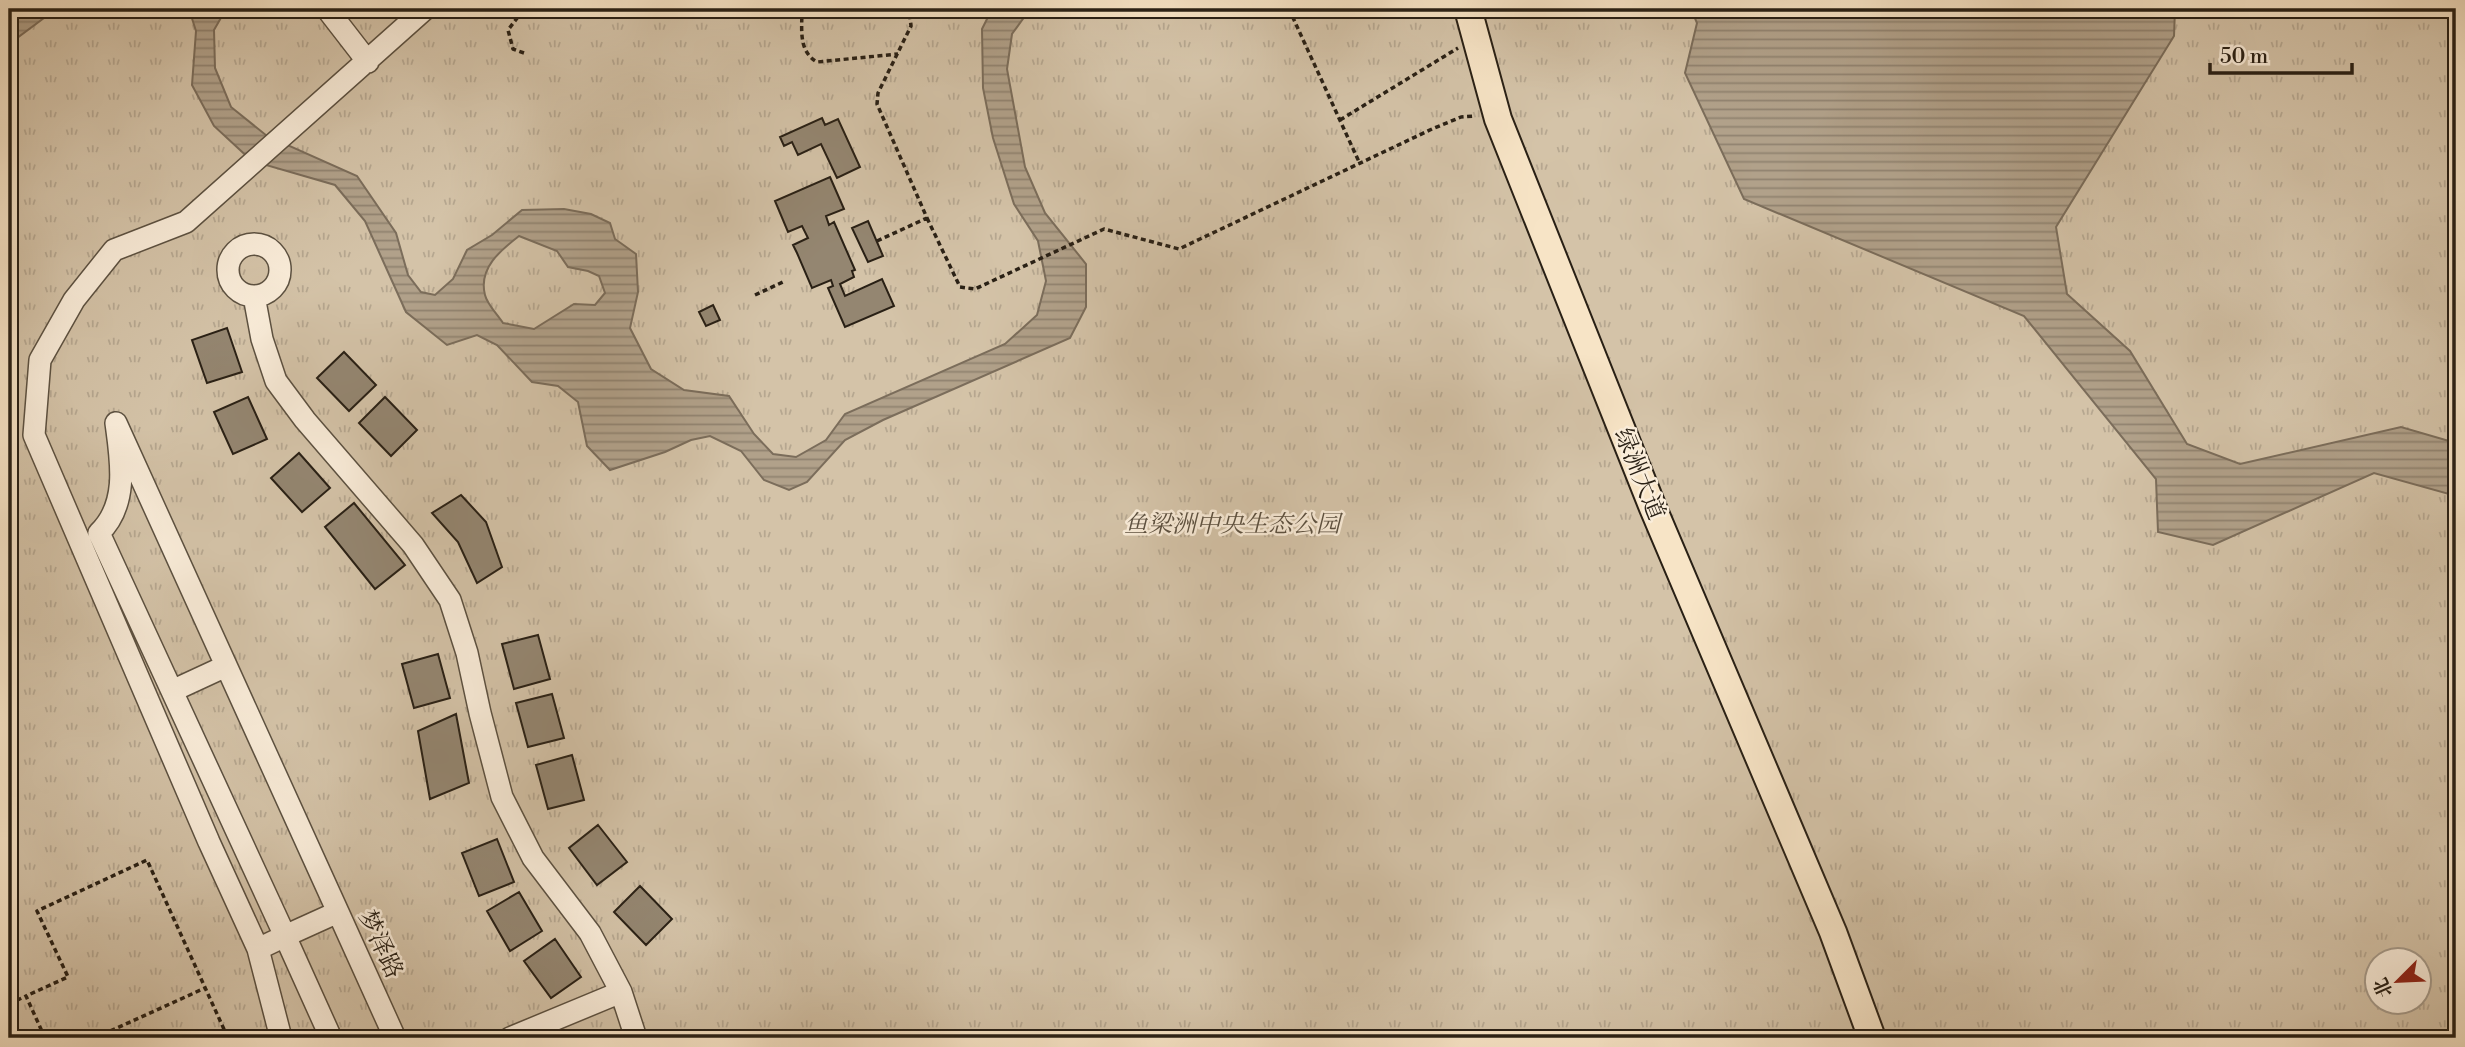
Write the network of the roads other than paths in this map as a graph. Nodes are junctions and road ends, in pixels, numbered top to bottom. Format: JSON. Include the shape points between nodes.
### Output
{"nodes":[{"id":1,"x":327,"y":9,"type":"edge"},
{"id":2,"x":425,"y":9,"type":"edge"},
{"id":3,"x":1468,"y":9,"type":"edge"},
{"id":4,"x":368,"y":62,"type":"junction"},
{"id":5,"x":254,"y":296,"type":"dead end"},
{"id":6,"x":73,"y":527,"type":"junction"},
{"id":7,"x":99,"y":533,"type":"junction"},
{"id":8,"x":226,"y":666,"type":"junction"},
{"id":9,"x":172,"y":691,"type":"junction"},
{"id":10,"x":338,"y":912,"type":"junction"},
{"id":11,"x":1833,"y":932,"type":"junction"},
{"id":12,"x":285,"y":936,"type":"junction"},
{"id":13,"x":258,"y":948,"type":"junction"},
{"id":14,"x":621,"y":992,"type":"junction"},
{"id":15,"x":281,"y":1038,"type":"edge"},
{"id":16,"x":331,"y":1038,"type":"edge"},
{"id":17,"x":395,"y":1038,"type":"edge"},
{"id":18,"x":510,"y":1038,"type":"edge"},
{"id":19,"x":636,"y":1038,"type":"edge"},
{"id":20,"x":1872,"y":1038,"type":"edge"},
{"id":21,"x":1888,"y":1038,"type":"edge"}],
"edges":[{"from":1,"to":4,"type":"street"},
{"from":2,"to":4,"type":"street"},
{"from":3,"to":11,"type":"main road","name":"绿洲大道","via":[[1497,113],[1653,508]]},
{"from":4,"to":6,"type":"street","via":[[186,222],[114,250],[74,300],[40,360],[34,435]]},
{"from":5,"to":14,"type":"street","via":[[276,380],[412,545],[450,600],[502,797],[533,858],[590,933]]},
{"from":6,"to":7,"type":"street","via":[[85,538]]},
{"from":6,"to":13,"type":"street"},
{"from":7,"to":8,"type":"street","via":[[118,500],[122,467],[116,424]]},
{"from":7,"to":9,"type":"street"},
{"from":8,"to":9,"type":"street"},
{"from":8,"to":10,"type":"street"},
{"from":9,"to":12,"type":"street"},
{"from":10,"to":12,"type":"street","name":"梦泽路"},
{"from":10,"to":17,"type":"street","name":"梦泽路"},
{"from":11,"to":20,"type":"main road","name":"绿洲大道"},
{"from":11,"to":21,"type":"main road","name":"绿洲大道"},
{"from":12,"to":13,"type":"street","name":"梦泽路"},
{"from":12,"to":16,"type":"street"},
{"from":13,"to":15,"type":"street"},
{"from":14,"to":18,"type":"street"},
{"from":14,"to":19,"type":"street"}]}
